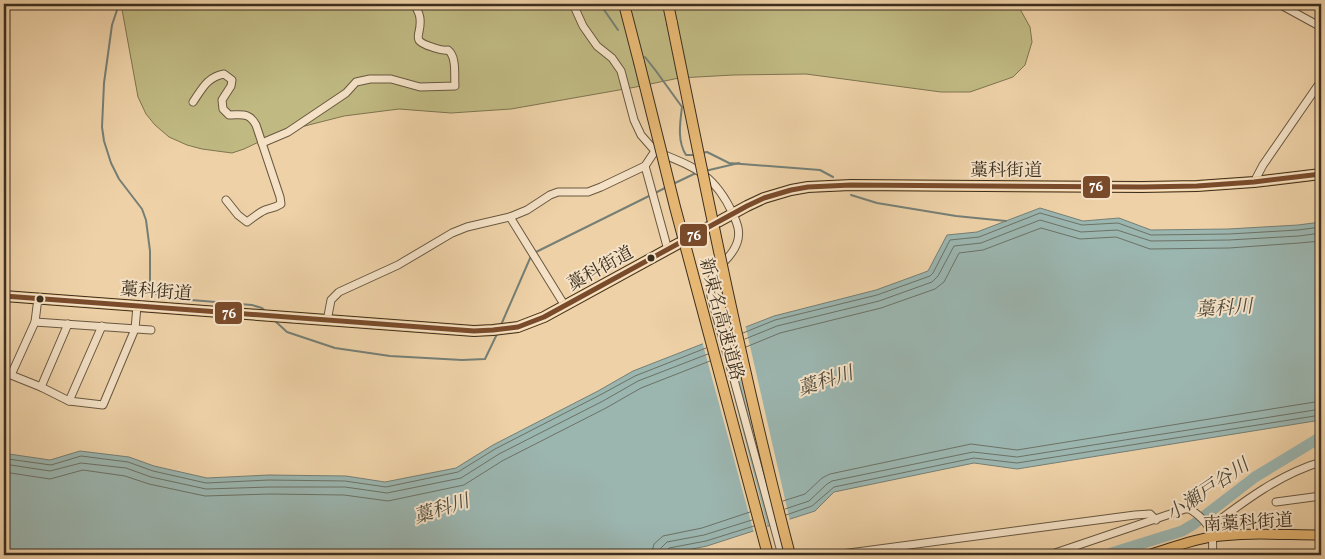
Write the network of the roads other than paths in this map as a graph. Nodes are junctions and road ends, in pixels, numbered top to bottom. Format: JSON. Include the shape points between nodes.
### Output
{"nodes":[{"id":1,"x":414,"y":4,"type":"edge"},
{"id":2,"x":573,"y":4,"type":"edge"},
{"id":3,"x":624,"y":4,"type":"edge"},
{"id":4,"x":668,"y":4,"type":"edge"},
{"id":5,"x":1279,"y":4,"type":"edge"},
{"id":6,"x":1321,"y":27,"type":"edge"},
{"id":7,"x":1321,"y":82,"type":"edge"},
{"id":8,"x":193,"y":102,"type":"dead end"},
{"id":9,"x":262,"y":143,"type":"junction"},
{"id":10,"x":655,"y":150,"type":"junction"},
{"id":11,"x":645,"y":166,"type":"junction"},
{"id":12,"x":1321,"y":174,"type":"edge"},
{"id":13,"x":1254,"y":182,"type":"junction"},
{"id":14,"x":226,"y":200,"type":"dead end"},
{"id":15,"x":733,"y":214,"type":"junction"},
{"id":16,"x":510,"y":217,"type":"junction"},
{"id":17,"x":668,"y":250,"type":"junction"},
{"id":18,"x":4,"y":296,"type":"edge"},
{"id":19,"x":38,"y":298,"type":"junction"},
{"id":20,"x":136,"y":306,"type":"junction"},
{"id":21,"x":565,"y":306,"type":"junction"},
{"id":22,"x":327,"y":321,"type":"junction"},
{"id":23,"x":35,"y":322,"type":"junction"},
{"id":24,"x":68,"y":324,"type":"junction"},
{"id":25,"x":102,"y":326,"type":"junction"},
{"id":26,"x":135,"y":328,"type":"junction"},
{"id":27,"x":151,"y":330,"type":"dead end"},
{"id":28,"x":41,"y":387,"type":"junction"},
{"id":29,"x":69,"y":401,"type":"junction"},
{"id":30,"x":1321,"y":462,"type":"edge"},
{"id":31,"x":1321,"y":496,"type":"edge"},
{"id":32,"x":1276,"y":502,"type":"dead end"},
{"id":33,"x":1156,"y":520,"type":"junction"},
{"id":34,"x":1210,"y":527,"type":"junction"},
{"id":35,"x":1321,"y":535,"type":"edge"},
{"id":36,"x":1213,"y":537,"type":"junction"},
{"id":37,"x":768,"y":555,"type":"edge"},
{"id":38,"x":782,"y":555,"type":"edge"},
{"id":39,"x":790,"y":555,"type":"edge"},
{"id":40,"x":834,"y":555,"type":"edge"},
{"id":41,"x":1050,"y":555,"type":"edge"},
{"id":42,"x":1148,"y":555,"type":"edge"},
{"id":43,"x":1212,"y":555,"type":"edge"}],
"edges":[{"from":1,"to":9,"type":"street","via":[[421,21],[420,42],[452,53],[455,86],[420,87],[391,79],[356,82],[346,93],[288,132]]},
{"from":2,"to":10,"type":"street","via":[[597,46],[612,58],[621,71],[634,120],[641,135]]},
{"from":3,"to":37,"type":"highway","name":"新東名高速道路","bridge":true,"via":[[674,207]]},
{"from":4,"to":39,"type":"highway","name":"新東名高速道路","bridge":true,"via":[[732,314]]},
{"from":5,"to":6,"type":"street"},
{"from":7,"to":13,"type":"street"},
{"from":8,"to":9,"type":"street","via":[[209,80],[224,74],[232,80],[232,86],[222,100],[223,109],[230,115],[247,114],[252,118]]},
{"from":9,"to":14,"type":"street","via":[[280,204],[247,222]]},
{"from":10,"to":11,"type":"street"},
{"from":10,"to":15,"type":"street","via":[[706,176],[726,199]]},
{"from":11,"to":16,"type":"street","via":[[588,192],[550,195]]},
{"from":11,"to":17,"type":"street"},
{"from":12,"to":13,"type":"highway","name":"藁科街道"},
{"from":13,"to":15,"type":"highway","name":"藁科街道","via":[[1142,187],[808,187],[764,198]]},
{"from":15,"to":17,"type":"highway","name":"藁科街道"},
{"from":15,"to":38,"type":"street","via":[[739,228],[737,242],[713,274],[711,296]]},
{"from":16,"to":21,"type":"street"},
{"from":16,"to":22,"type":"street","via":[[459,230],[398,265],[339,292],[331,300]]},
{"from":17,"to":21,"type":"highway","name":"藁科街道"},
{"from":18,"to":19,"type":"highway","name":"藁科街道"},
{"from":19,"to":20,"type":"highway","name":"藁科街道"},
{"from":19,"to":23,"type":"street"},
{"from":20,"to":22,"type":"highway","name":"藁科街道"},
{"from":20,"to":26,"type":"street"},
{"from":21,"to":22,"type":"highway","name":"藁科街道","via":[[518,326],[493,330]]},
{"from":23,"to":24,"type":"street"},
{"from":23,"to":28,"type":"street","via":[[11,376]]},
{"from":24,"to":25,"type":"street"},
{"from":24,"to":28,"type":"street"},
{"from":25,"to":26,"type":"street"},
{"from":25,"to":29,"type":"street"},
{"from":26,"to":27,"type":"street"},
{"from":26,"to":29,"type":"street","via":[[103,405]]},
{"from":28,"to":29,"type":"street"},
{"from":30,"to":34,"type":"street","via":[[1264,489]]},
{"from":31,"to":32,"type":"street"},
{"from":33,"to":34,"type":"street","via":[[1190,509]]},
{"from":33,"to":40,"type":"street","via":[[1150,514],[1135,515]]},
{"from":33,"to":41,"type":"street"},
{"from":34,"to":36,"type":"street"},
{"from":35,"to":36,"type":"main road","name":"南藁科街道"},
{"from":36,"to":42,"type":"main road","name":"南藁科街道"},
{"from":36,"to":43,"type":"street"}]}
